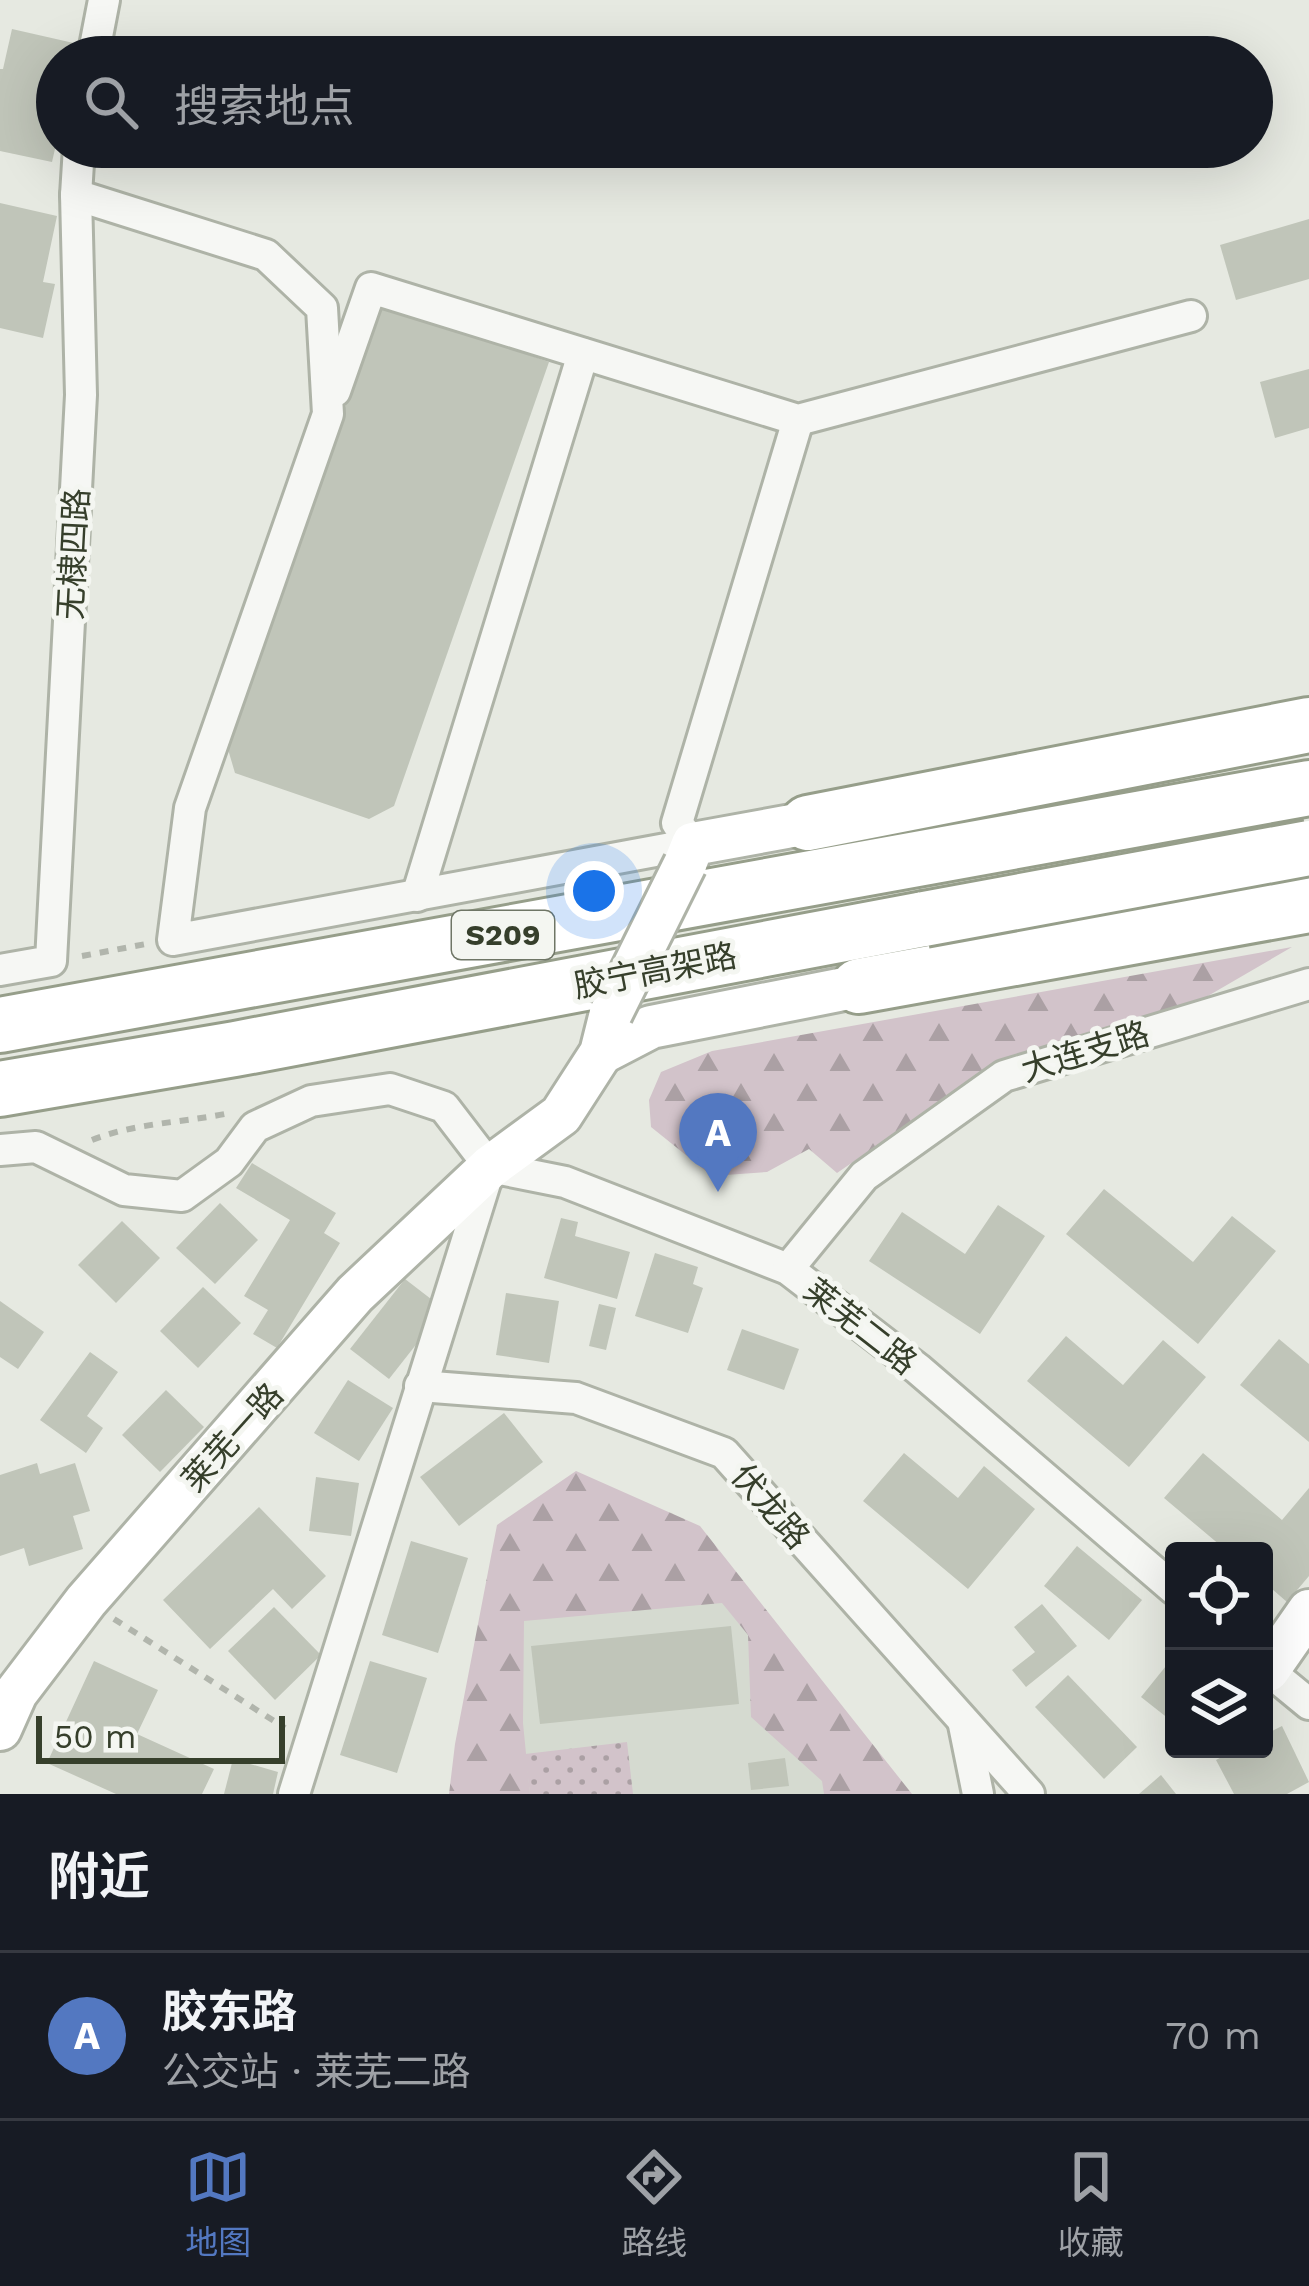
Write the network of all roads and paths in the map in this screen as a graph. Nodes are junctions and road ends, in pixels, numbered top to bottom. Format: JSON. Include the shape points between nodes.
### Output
{"nodes":[{"id":1,"x":104,"y":0,"type":"edge"},
{"id":2,"x":97,"y":36,"type":"edge"},
{"id":3,"x":78,"y":168,"type":"edge"},
{"id":4,"x":76,"y":195,"type":"junction"},
{"id":5,"x":1191,"y":316,"type":"dead end"},
{"id":6,"x":583,"y":354,"type":"junction"},
{"id":7,"x":328,"y":414,"type":"junction"},
{"id":8,"x":797,"y":420,"type":"junction"},
{"id":9,"x":1309,"y":725,"type":"edge"},
{"id":10,"x":1309,"y":788,"type":"edge"},
{"id":11,"x":808,"y":823,"type":"joint"},
{"id":12,"x":1309,"y":848,"type":"edge"},
{"id":13,"x":689,"y":854,"type":"junction"},
{"id":14,"x":417,"y":896,"type":"junction"},
{"id":15,"x":1309,"y":905,"type":"edge"},
{"id":16,"x":173,"y":940,"type":"junction"},
{"id":17,"x":51,"y":961,"type":"junction"},
{"id":18,"x":0,"y":970,"type":"edge"},
{"id":19,"x":1309,"y":985,"type":"edge"},
{"id":20,"x":859,"y":986,"type":"joint"},
{"id":21,"x":15,"y":1023,"type":"edge"},
{"id":22,"x":606,"y":1033,"type":"junction"},
{"id":23,"x":21,"y":1085,"type":"edge"},
{"id":24,"x":255,"y":1127,"type":"junction"},
{"id":25,"x":36,"y":1147,"type":"junction"},
{"id":26,"x":0,"y":1150,"type":"edge"},
{"id":27,"x":490,"y":1167,"type":"junction"},
{"id":28,"x":788,"y":1269,"type":"junction"},
{"id":29,"x":420,"y":1386,"type":"junction"},
{"id":30,"x":1165,"y":1581,"type":"edge"},
{"id":31,"x":86,"y":1600,"type":"junction"},
{"id":32,"x":1309,"y":1611,"type":"edge"},
{"id":33,"x":1273,"y":1659,"type":"edge"},
{"id":34,"x":1273,"y":1674,"type":"edge"},
{"id":35,"x":1309,"y":1704,"type":"edge"},
{"id":36,"x":964,"y":1725,"type":"junction"},
{"id":37,"x":0,"y":1730,"type":"edge"},
{"id":38,"x":309,"y":1744,"type":"junction"},
{"id":39,"x":294,"y":1794,"type":"edge"},
{"id":40,"x":978,"y":1794,"type":"edge"},
{"id":41,"x":1029,"y":1794,"type":"edge"}],
"edges":[{"from":1,"to":2,"type":"street"},
{"from":3,"to":4,"type":"street","name":"无棣四路"},
{"from":4,"to":7,"type":"street","via":[[266,255],[322,308]]},
{"from":4,"to":17,"type":"street","name":"无棣四路","via":[[81,395]]},
{"from":5,"to":8,"type":"street"},
{"from":6,"to":7,"type":"street","via":[[371,288]]},
{"from":6,"to":8,"type":"street"},
{"from":6,"to":14,"type":"street"},
{"from":7,"to":16,"type":"street","via":[[190,808]]},
{"from":8,"to":13,"type":"street","via":[[677,823]]},
{"from":9,"to":11,"type":"highway"},
{"from":10,"to":21,"type":"highway","name":"胶宁高架路","number":"S209"},
{"from":11,"to":13,"type":"main road"},
{"from":12,"to":23,"type":"highway","name":"胶宁高架路","number":"S209","bridge":true},
{"from":13,"to":14,"type":"street"},
{"from":13,"to":22,"type":"main road","name":"莱芜一路","bridge":true},
{"from":14,"to":16,"type":"street"},
{"from":15,"to":20,"type":"highway"},
{"from":16,"to":17,"type":"path"},
{"from":17,"to":18,"type":"street"},
{"from":19,"to":28,"type":"street","name":"大连支路","via":[[1004,1076],[864,1176]]},
{"from":20,"to":22,"type":"main road"},
{"from":22,"to":27,"type":"main road","name":"莱芜一路","via":[[561,1114]]},
{"from":24,"to":25,"type":"path","via":[[225,1113]]},
{"from":24,"to":25,"type":"street","via":[[229,1162],[182,1196],[124,1190]]},
{"from":24,"to":27,"type":"street","via":[[310,1101],[390,1089],[444,1107]]},
{"from":25,"to":26,"type":"street"},
{"from":27,"to":28,"type":"street","name":"莱芜二路","via":[[565,1182]]},
{"from":27,"to":29,"type":"street"},
{"from":27,"to":31,"type":"main road","name":"莱芜一路","via":[[355,1294]]},
{"from":28,"to":30,"type":"street","name":"莱芜二路"},
{"from":29,"to":36,"type":"street","name":"伏龙路","via":[[576,1398],[724,1453]]},
{"from":29,"to":38,"type":"street"},
{"from":31,"to":37,"type":"main road","name":"莱芜一路","via":[[16,1694]]},
{"from":31,"to":38,"type":"path"},
{"from":32,"to":33,"type":"main road"},
{"from":34,"to":35,"type":"street"},
{"from":36,"to":40,"type":"street"},
{"from":36,"to":41,"type":"street","name":"伏龙路"},
{"from":38,"to":39,"type":"street"}]}
